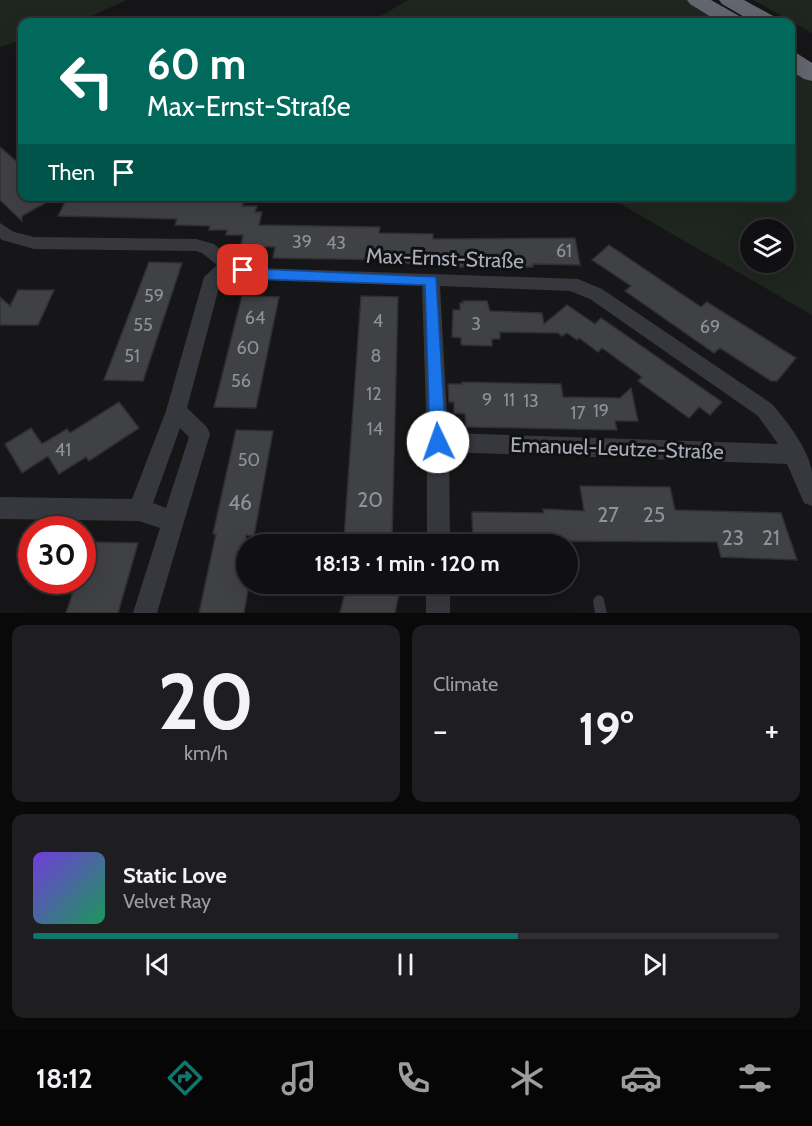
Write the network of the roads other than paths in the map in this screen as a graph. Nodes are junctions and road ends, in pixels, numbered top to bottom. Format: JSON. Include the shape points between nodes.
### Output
{"nodes":[{"id":1,"x":697,"y":0,"type":"edge"},
{"id":2,"x":729,"y":0,"type":"edge"},
{"id":3,"x":726,"y":18,"type":"edge"},
{"id":4,"x":760,"y":18,"type":"edge"},
{"id":5,"x":795,"y":40,"type":"edge"},
{"id":6,"x":812,"y":51,"type":"edge"},
{"id":7,"x":795,"y":62,"type":"edge"},
{"id":8,"x":812,"y":74,"type":"edge"},
{"id":9,"x":0,"y":229,"type":"edge"},
{"id":10,"x":228,"y":266,"type":"junction"},
{"id":11,"x":431,"y":280,"type":"junction"},
{"id":12,"x":176,"y":411,"type":"junction"},
{"id":13,"x":438,"y":442,"type":"junction"},
{"id":14,"x":795,"y":454,"type":"junction"},
{"id":15,"x":812,"y":495,"type":"edge"},
{"id":16,"x":0,"y":508,"type":"edge"},
{"id":17,"x":139,"y":510,"type":"junction"},
{"id":18,"x":172,"y":521,"type":"junction"},
{"id":19,"x":438,"y":534,"type":"edge"},
{"id":20,"x":438,"y":594,"type":"edge"},
{"id":21,"x":145,"y":613,"type":"edge"},
{"id":22,"x":438,"y":613,"type":"edge"}],
"edges":[{"from":1,"to":3,"type":"highway"},
{"from":2,"to":4,"type":"highway"},
{"from":5,"to":6,"type":"highway"},
{"from":7,"to":8,"type":"highway"},
{"from":9,"to":10,"type":"street","name":"Max-Ernst-Straße","via":[[8,236],[34,243],[196,245],[208,248]]},
{"from":10,"to":11,"type":"street","name":"Max-Ernst-Straße","via":[[258,274]]},
{"from":10,"to":12,"type":"street","via":[[213,277]]},
{"from":11,"to":13,"type":"street"},
{"from":11,"to":14,"type":"street","name":"Max-Ernst-Straße","via":[[572,284],[596,294],[765,410],[783,431]]},
{"from":12,"to":17,"type":"street"},
{"from":12,"to":18,"type":"street","via":[[200,434]]},
{"from":13,"to":14,"type":"street","name":"Emanuel-Leutze-Straße"},
{"from":13,"to":19,"type":"street"},
{"from":14,"to":15,"type":"street","name":"Max-Ernst-Straße"},
{"from":16,"to":17,"type":"street"},
{"from":17,"to":18,"type":"street"},
{"from":18,"to":21,"type":"street"},
{"from":20,"to":22,"type":"street"}]}
